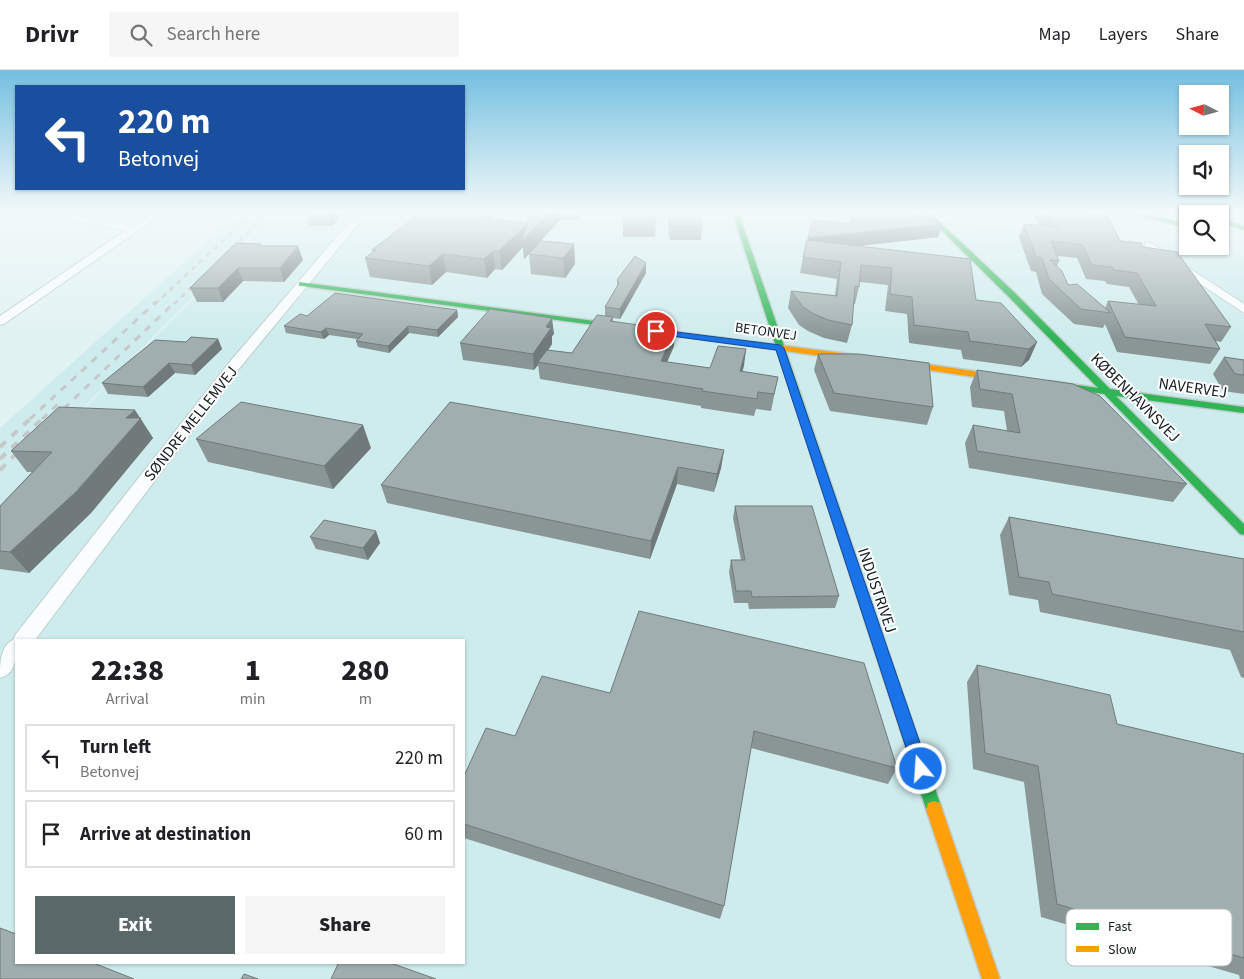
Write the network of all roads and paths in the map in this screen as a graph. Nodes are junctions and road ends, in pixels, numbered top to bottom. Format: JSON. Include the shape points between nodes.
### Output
{"nodes":[{"id":1,"x":99,"y":253,"type":"edge"},
{"id":2,"x":328,"y":253,"type":"edge"},
{"id":3,"x":750,"y":253,"type":"edge"},
{"id":4,"x":967,"y":253,"type":"edge"},
{"id":5,"x":978,"y":253,"type":"edge"},
{"id":6,"x":1161,"y":253,"type":"edge"},
{"id":7,"x":302,"y":284,"type":"junction"},
{"id":8,"x":1004,"y":286,"type":"junction"},
{"id":9,"x":1244,"y":309,"type":"edge"},
{"id":10,"x":0,"y":321,"type":"edge"},
{"id":11,"x":780,"y":348,"type":"junction"},
{"id":12,"x":867,"y":359,"type":"edge"},
{"id":13,"x":885,"y":362,"type":"edge"},
{"id":14,"x":1020,"y":380,"type":"edge"},
{"id":15,"x":1039,"y":383,"type":"edge"},
{"id":16,"x":1108,"y":392,"type":"junction"},
{"id":17,"x":1244,"y":410,"type":"edge"},
{"id":18,"x":1244,"y":531,"type":"edge"},
{"id":19,"x":24,"y":639,"type":"edge"},
{"id":20,"x":15,"y":649,"type":"edge"},
{"id":21,"x":0,"y":669,"type":"edge"},
{"id":22,"x":991,"y":979,"type":"edge"}],
"edges":[{"from":1,"to":10,"type":"street"},
{"from":2,"to":7,"type":"street","name":"SØNDRE MELLEMVEJ"},
{"from":3,"to":11,"type":"main road","name":"INDUSTRIVEJ"},
{"from":4,"to":8,"type":"main road","name":"KØBENHAVNSVEJ"},
{"from":5,"to":8,"type":"main road","name":"KØBENHAVNSVEJ"},
{"from":6,"to":9,"type":"street"},
{"from":7,"to":11,"type":"main road","name":"BETONVEJ"},
{"from":7,"to":19,"type":"street","name":"SØNDRE MELLEMVEJ","via":[[233,367]]},
{"from":8,"to":16,"type":"main road","name":"KØBENHAVNSVEJ"},
{"from":11,"to":12,"type":"main road","name":"BETONVEJ"},
{"from":11,"to":22,"type":"main road","name":"INDUSTRIVEJ"},
{"from":13,"to":14,"type":"main road"},
{"from":15,"to":16,"type":"main road"},
{"from":16,"to":17,"type":"main road","name":"NAVERVEJ"},
{"from":16,"to":18,"type":"main road","name":"KØBENHAVNSVEJ"},
{"from":20,"to":21,"type":"street"}]}
